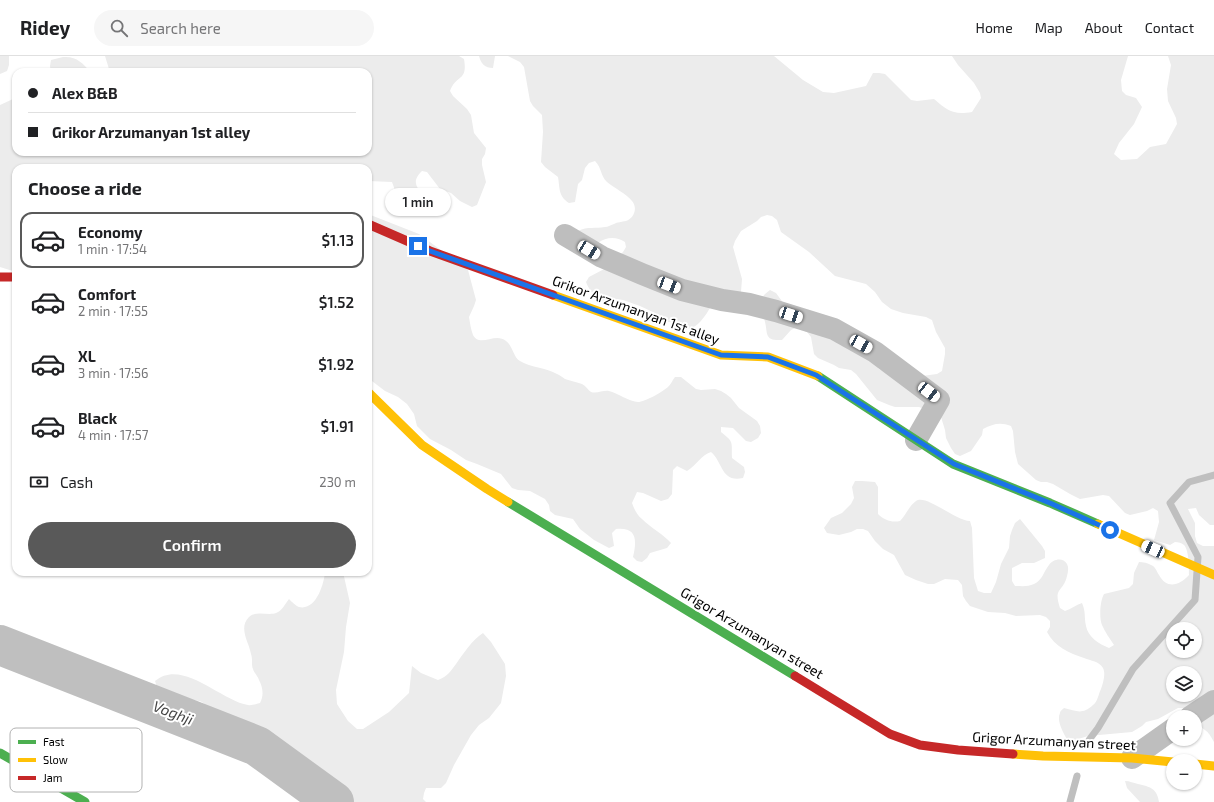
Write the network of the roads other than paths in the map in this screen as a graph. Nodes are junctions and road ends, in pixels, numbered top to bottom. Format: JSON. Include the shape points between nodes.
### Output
{"nodes":[{"id":1,"x":372,"y":226,"type":"edge"},
{"id":2,"x":564,"y":235,"type":"dead end"},
{"id":3,"x":0,"y":276,"type":"edge"},
{"id":4,"x":12,"y":278,"type":"edge"},
{"id":5,"x":372,"y":396,"type":"edge"},
{"id":6,"x":916,"y":440,"type":"junction"},
{"id":7,"x":1214,"y":575,"type":"edge"},
{"id":8,"x":1214,"y":701,"type":"edge"},
{"id":9,"x":1200,"y":710,"type":"edge"},
{"id":10,"x":1166,"y":734,"type":"edge"},
{"id":11,"x":0,"y":753,"type":"edge"},
{"id":12,"x":1132,"y":758,"type":"junction"},
{"id":13,"x":10,"y":759,"type":"edge"},
{"id":14,"x":1166,"y":761,"type":"edge"},
{"id":15,"x":1202,"y":765,"type":"edge"},
{"id":16,"x":1214,"y":766,"type":"edge"},
{"id":17,"x":68,"y":792,"type":"edge"},
{"id":18,"x":85,"y":802,"type":"edge"}],
"edges":[{"from":1,"to":6,"type":"main road","name":"Grikor Arzumanyan 1st alley","via":[[430,251],[721,355],[768,357],[816,375]]},
{"from":2,"to":6,"type":"street","via":[[602,257],[682,290],[776,310],[834,330],[875,352],[940,400]]},
{"from":3,"to":4,"type":"main road"},
{"from":5,"to":12,"type":"main road","name":"Grigor Arzumanyan street","via":[[422,445],[487,488],[890,734],[920,745],[958,750],[1043,756]]},
{"from":6,"to":7,"type":"main road","name":"Grikor Arzumanyan 1st alley","via":[[954,464]]},
{"from":8,"to":9,"type":"street"},
{"from":10,"to":12,"type":"street"},
{"from":11,"to":13,"type":"main road"},
{"from":12,"to":14,"type":"main road","name":"Grigor Arzumanyan street"},
{"from":15,"to":16,"type":"main road"},
{"from":17,"to":18,"type":"main road"}]}
